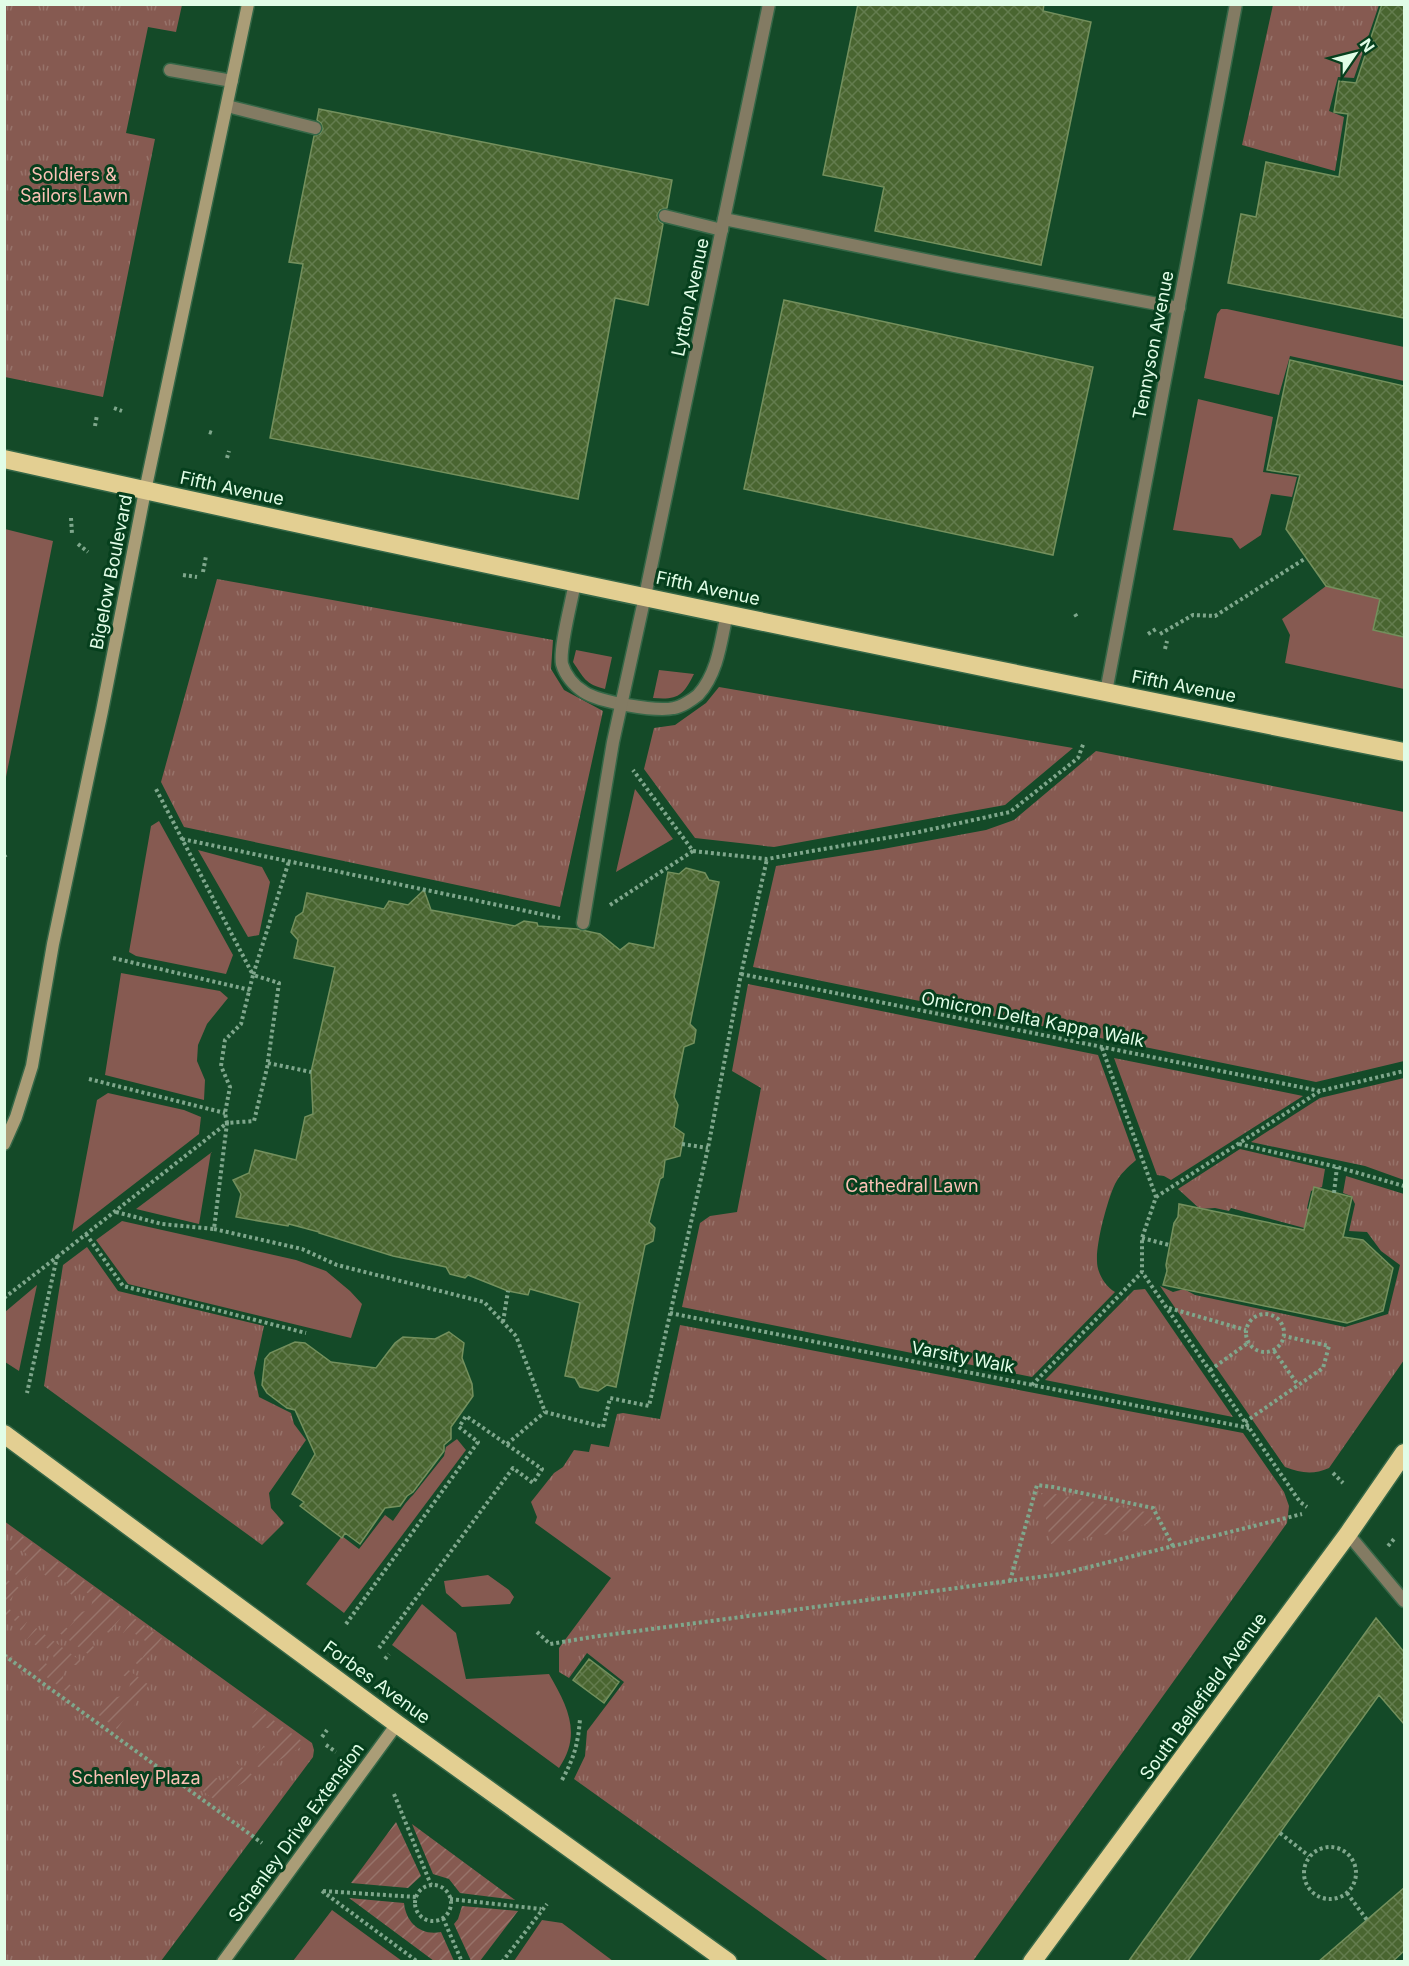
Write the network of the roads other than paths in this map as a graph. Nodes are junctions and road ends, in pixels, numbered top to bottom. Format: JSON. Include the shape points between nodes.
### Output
{"nodes":[{"id":1,"x":248,"y":4,"type":"edge"},
{"id":2,"x":769,"y":4,"type":"edge"},
{"id":3,"x":1236,"y":4,"type":"edge"},
{"id":4,"x":170,"y":70,"type":"dead end"},
{"id":5,"x":232,"y":81,"type":"junction"},
{"id":6,"x":226,"y":106,"type":"junction"},
{"id":7,"x":315,"y":128,"type":"dead end"},
{"id":8,"x":665,"y":216,"type":"dead end"},
{"id":9,"x":723,"y":225,"type":"junction"},
{"id":10,"x":1179,"y":308,"type":"junction"},
{"id":11,"x":4,"y":459,"type":"edge"},
{"id":12,"x":145,"y":491,"type":"junction"},
{"id":13,"x":575,"y":582,"type":"junction"},
{"id":14,"x":645,"y":596,"type":"junction"},
{"id":15,"x":728,"y":613,"type":"junction"},
{"id":16,"x":1106,"y":692,"type":"junction"},
{"id":17,"x":621,"y":703,"type":"junction"},
{"id":18,"x":1404,"y":752,"type":"edge"},
{"id":19,"x":583,"y":923,"type":"road end"},
{"id":20,"x":4,"y":1144,"type":"edge"},
{"id":21,"x":4,"y":1434,"type":"edge"},
{"id":22,"x":1404,"y":1453,"type":"edge"},
{"id":23,"x":1348,"y":1534,"type":"junction"},
{"id":24,"x":1404,"y":1601,"type":"edge"},
{"id":25,"x":397,"y":1724,"type":"junction"},
{"id":26,"x":224,"y":1962,"type":"edge"},
{"id":27,"x":728,"y":1962,"type":"edge"},
{"id":28,"x":1032,"y":1962,"type":"edge"}],
"edges":[{"from":1,"to":5,"type":"main road","name":"Bigelow Boulevard"},
{"from":2,"to":9,"type":"street","name":"Lytton Avenue"},
{"from":3,"to":10,"type":"street","name":"Tennyson Avenue"},
{"from":4,"to":5,"type":"street"},
{"from":5,"to":6,"type":"main road","name":"Bigelow Boulevard"},
{"from":6,"to":7,"type":"street"},
{"from":6,"to":12,"type":"main road","name":"Bigelow Boulevard"},
{"from":8,"to":9,"type":"street"},
{"from":9,"to":10,"type":"street"},
{"from":9,"to":14,"type":"street","name":"Lytton Avenue"},
{"from":10,"to":16,"type":"street","name":"Tennyson Avenue"},
{"from":11,"to":12,"type":"highway","name":"Fifth Avenue"},
{"from":12,"to":13,"type":"highway","name":"Fifth Avenue"},
{"from":12,"to":20,"type":"main road","name":"Bigelow Boulevard","via":[[32,1066]]},
{"from":13,"to":14,"type":"highway","name":"Fifth Avenue"},
{"from":13,"to":17,"type":"street","via":[[562,664],[571,682],[586,693]]},
{"from":14,"to":15,"type":"highway","name":"Fifth Avenue"},
{"from":14,"to":17,"type":"street","name":"Lytton Avenue"},
{"from":15,"to":16,"type":"highway","name":"Fifth Avenue"},
{"from":15,"to":17,"type":"street","via":[[715,667],[696,696],[676,708],[658,710]]},
{"from":16,"to":18,"type":"highway","name":"Fifth Avenue"},
{"from":17,"to":19,"type":"street","name":"Lytton Avenue"},
{"from":21,"to":25,"type":"highway","name":"Forbes Avenue"},
{"from":22,"to":23,"type":"highway","name":"South Bellefield Avenue"},
{"from":23,"to":24,"type":"street"},
{"from":23,"to":28,"type":"highway","name":"South Bellefield Avenue"},
{"from":25,"to":26,"type":"main road","name":"Schenley Drive Extension"},
{"from":25,"to":27,"type":"highway","name":"Forbes Avenue"}]}
